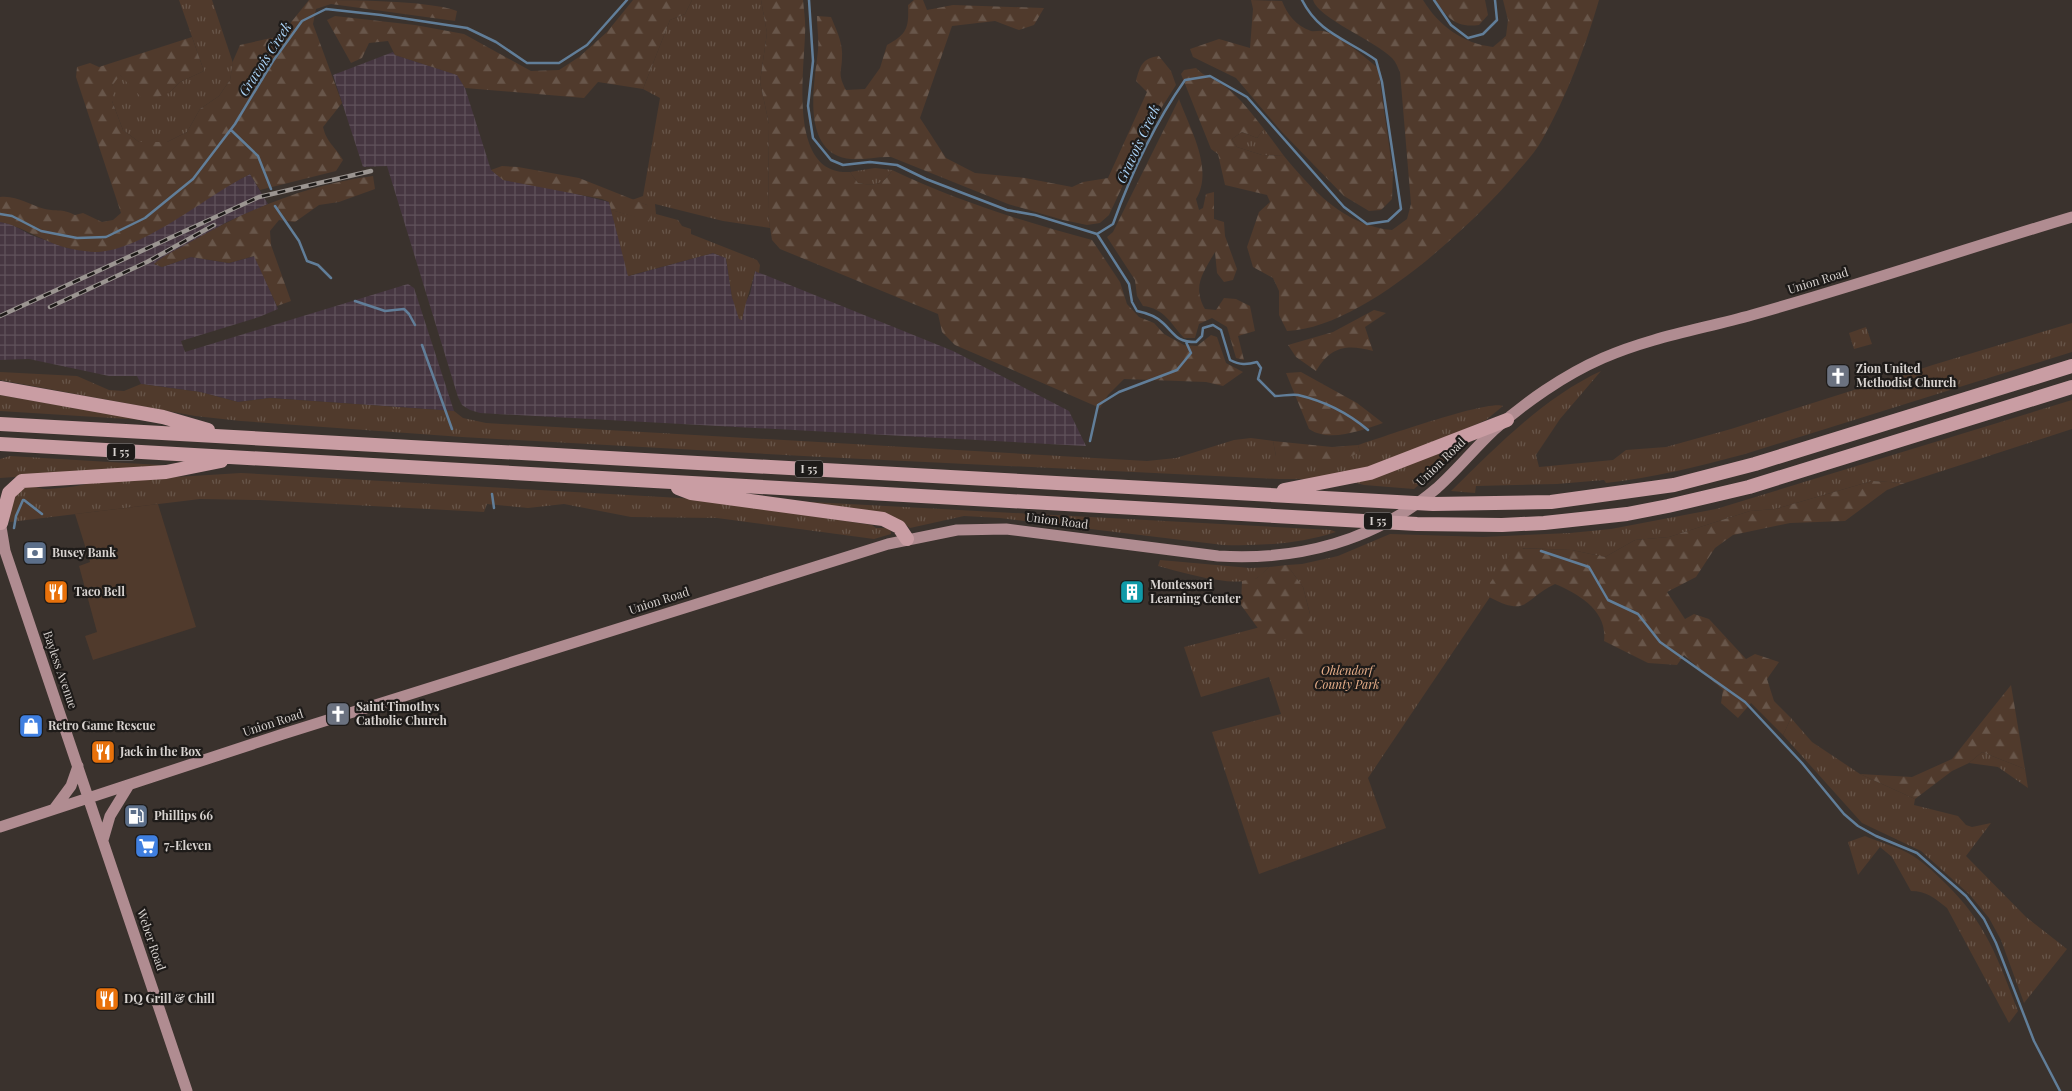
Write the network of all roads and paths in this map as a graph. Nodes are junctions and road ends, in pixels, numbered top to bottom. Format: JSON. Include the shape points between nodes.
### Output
{"nodes":[{"id":1,"x":2072,"y":216,"type":"edge"},
{"id":2,"x":2072,"y":366,"type":"edge"},
{"id":3,"x":2072,"y":387,"type":"edge"},
{"id":4,"x":0,"y":388,"type":"edge"},
{"id":5,"x":1506,"y":420,"type":"junction"},
{"id":6,"x":0,"y":424,"type":"edge"},
{"id":7,"x":233,"y":437,"type":"junction"},
{"id":8,"x":0,"y":444,"type":"edge"},
{"id":9,"x":240,"y":457,"type":"junction"},
{"id":10,"x":22,"y":481,"type":"junction"},
{"id":11,"x":666,"y":482,"type":"junction"},
{"id":12,"x":0,"y":484,"type":"edge"},
{"id":13,"x":1262,"y":494,"type":"junction"},
{"id":14,"x":0,"y":522,"type":"edge"},
{"id":15,"x":907,"y":539,"type":"junction"},
{"id":16,"x":2,"y":547,"type":"edge"},
{"id":17,"x":78,"y":766,"type":"junction"},
{"id":18,"x":129,"y":785,"type":"junction"},
{"id":19,"x":89,"y":798,"type":"junction"},
{"id":20,"x":54,"y":809,"type":"junction"},
{"id":21,"x":0,"y":827,"type":"edge"},
{"id":22,"x":103,"y":840,"type":"junction"},
{"id":23,"x":187,"y":1091,"type":"edge"}],
"edges":[{"from":1,"to":5,"type":"main road","name":"Union Road","via":[[1760,313],[1635,346],[1585,367]]},
{"from":2,"to":13,"type":"highway","number":"I 55","via":[[1755,464],[1633,492],[1551,502],[1477,505]]},
{"from":3,"to":11,"type":"highway","number":"I 55","via":[[1717,495],[1627,514],[1544,523],[1417,524]]},
{"from":4,"to":7,"type":"highway","via":[[163,417]]},
{"from":5,"to":13,"type":"highway","via":[[1370,473]]},
{"from":5,"to":15,"type":"main road","name":"Union Road","via":[[1449,476],[1398,517],[1356,537],[1300,553],[1218,556],[1006,529],[957,530]]},
{"from":6,"to":7,"type":"highway","number":"I 55"},
{"from":7,"to":13,"type":"highway","number":"I 55"},
{"from":8,"to":9,"type":"highway","number":"I 55"},
{"from":9,"to":10,"type":"highway","via":[[166,472]]},
{"from":9,"to":11,"type":"highway","number":"I 55"},
{"from":10,"to":12,"type":"highway"},
{"from":10,"to":14,"type":"highway","via":[[8,493]]},
{"from":11,"to":15,"type":"highway","via":[[690,493],[883,519],[899,527]]},
{"from":14,"to":16,"type":"main road","name":"Bayless Avenue"},
{"from":15,"to":18,"type":"main road","name":"Union Road"},
{"from":16,"to":17,"type":"main road","name":"Bayless Avenue"},
{"from":17,"to":19,"type":"main road","name":"Bayless Avenue"},
{"from":17,"to":20,"type":"main road","via":[[71,786]]},
{"from":18,"to":19,"type":"main road","name":"Union Road"},
{"from":18,"to":22,"type":"main road","via":[[110,816]]},
{"from":19,"to":20,"type":"main road","name":"Union Road"},
{"from":19,"to":22,"type":"main road","name":"Weber Road"},
{"from":20,"to":21,"type":"main road","name":"Union Road"},
{"from":22,"to":23,"type":"main road","name":"Weber Road"}]}
